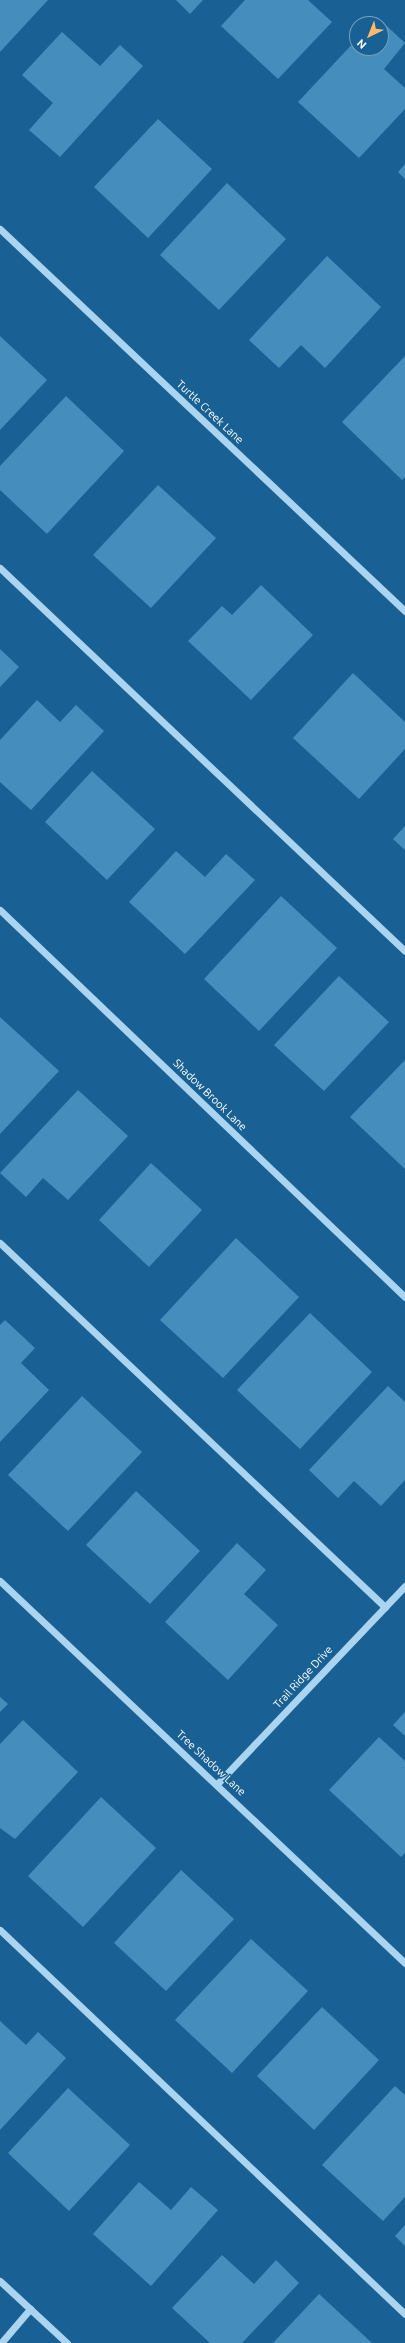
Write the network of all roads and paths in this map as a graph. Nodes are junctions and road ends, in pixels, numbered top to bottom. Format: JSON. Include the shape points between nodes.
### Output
{"nodes":[{"id":1,"x":0,"y":229,"type":"edge"},
{"id":2,"x":0,"y":568,"type":"edge"},
{"id":3,"x":405,"y":611,"type":"edge"},
{"id":4,"x":0,"y":910,"type":"edge"},
{"id":5,"x":405,"y":951,"type":"edge"},
{"id":6,"x":0,"y":1243,"type":"edge"},
{"id":7,"x":405,"y":1297,"type":"edge"},
{"id":8,"x":0,"y":1581,"type":"edge"},
{"id":9,"x":405,"y":1586,"type":"edge"},
{"id":10,"x":384,"y":1607,"type":"junction"},
{"id":11,"x":217,"y":1784,"type":"junction"},
{"id":12,"x":0,"y":1930,"type":"edge"},
{"id":13,"x":405,"y":1952,"type":"edge"},
{"id":14,"x":402,"y":1961,"type":"edge"},
{"id":15,"x":0,"y":2281,"type":"edge"},
{"id":16,"x":30,"y":2309,"type":"junction"},
{"id":17,"x":405,"y":2314,"type":"edge"},
{"id":18,"x":1,"y":2343,"type":"edge"},
{"id":19,"x":67,"y":2343,"type":"edge"}],
"edges":[{"from":1,"to":3,"type":"street","name":"Turtle Creek Lane"},
{"from":2,"to":5,"type":"street"},
{"from":4,"to":7,"type":"street","name":"Shadow Brook Lane"},
{"from":6,"to":10,"type":"street"},
{"from":8,"to":11,"type":"street","name":"Tree Shadow Lane"},
{"from":9,"to":10,"type":"street","name":"Trail Ridge Drive"},
{"from":10,"to":11,"type":"street","name":"Trail Ridge Drive"},
{"from":11,"to":14,"type":"street","name":"Tree Shadow Lane"},
{"from":12,"to":17,"type":"street"},
{"from":13,"to":14,"type":"street"},
{"from":15,"to":16,"type":"street"},
{"from":16,"to":18,"type":"street"},
{"from":16,"to":19,"type":"street"}]}
